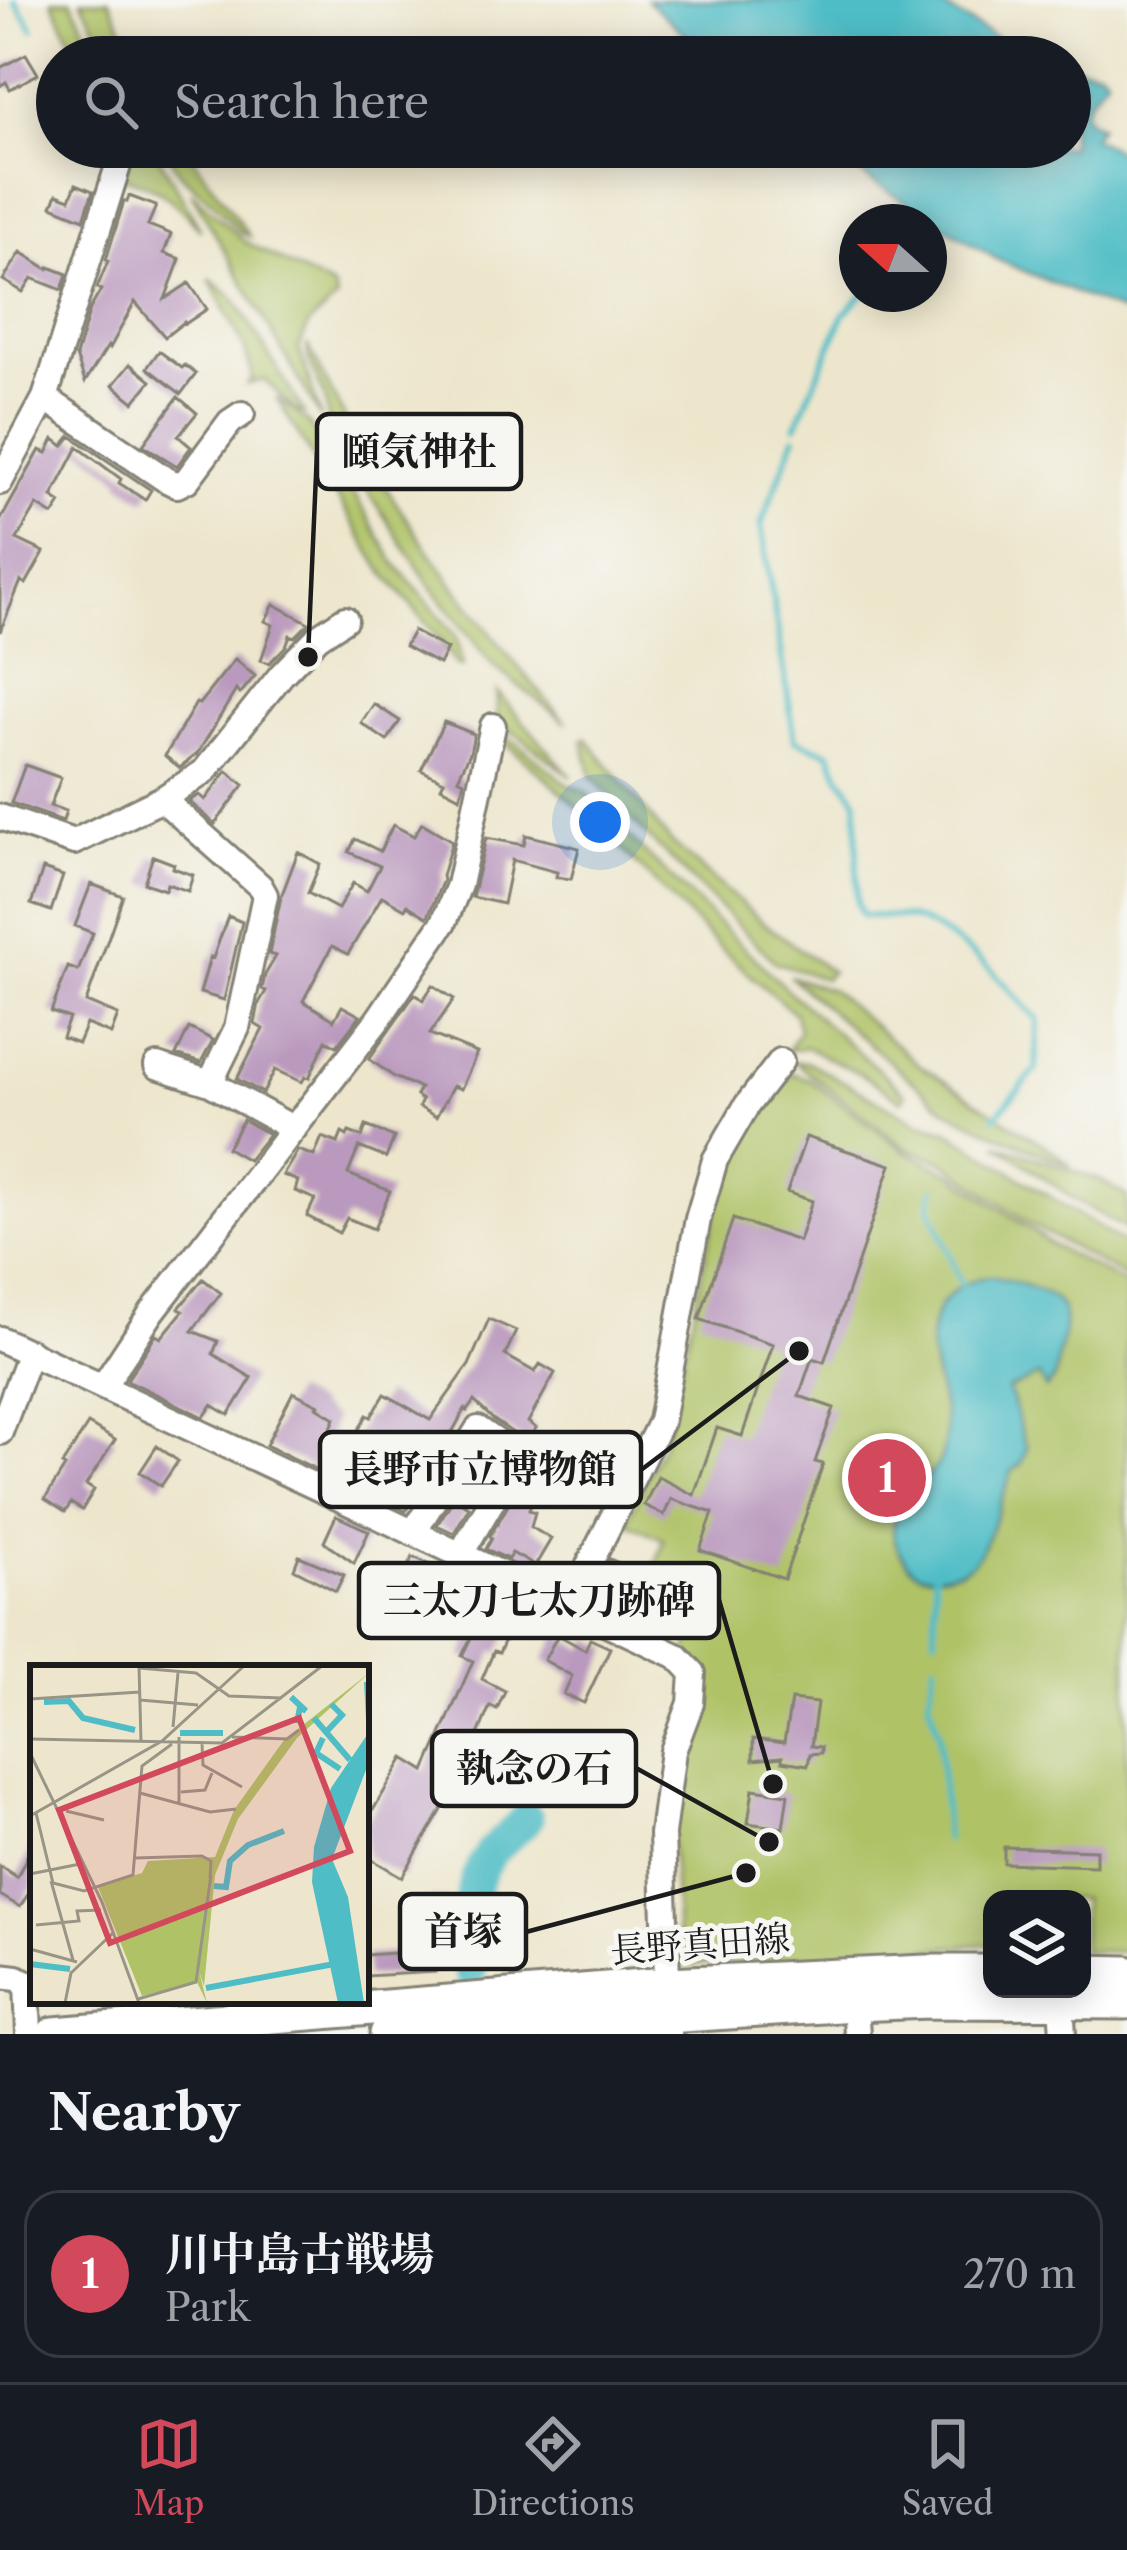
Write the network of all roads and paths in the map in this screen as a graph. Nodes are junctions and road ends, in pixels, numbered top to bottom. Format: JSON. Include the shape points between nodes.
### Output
{"nodes":[{"id":1,"x":117,"y":168,"type":"edge"},
{"id":2,"x":45,"y":398,"type":"junction"},
{"id":3,"x":242,"y":413,"type":"dead end"},
{"id":4,"x":0,"y":482,"type":"edge"},
{"id":5,"x":345,"y":620,"type":"dead end"},
{"id":6,"x":493,"y":726,"type":"dead end"},
{"id":7,"x":162,"y":799,"type":"junction"},
{"id":8,"x":0,"y":817,"type":"edge"},
{"id":9,"x":781,"y":1061,"type":"dead end"},
{"id":10,"x":157,"y":1066,"type":"dead end"},
{"id":11,"x":211,"y":1083,"type":"junction"},
{"id":12,"x":294,"y":1129,"type":"junction"},
{"id":13,"x":0,"y":1339,"type":"edge"},
{"id":14,"x":30,"y":1352,"type":"junction"},
{"id":15,"x":104,"y":1385,"type":"junction"},
{"id":16,"x":0,"y":1432,"type":"edge"},
{"id":17,"x":413,"y":1533,"type":"junction"},
{"id":18,"x":460,"y":1555,"type":"junction"},
{"id":19,"x":568,"y":1606,"type":"junction"},
{"id":20,"x":983,"y":1972,"type":"edge"},
{"id":21,"x":1091,"y":1972,"type":"edge"},
{"id":22,"x":1127,"y":1973,"type":"edge"},
{"id":23,"x":30,"y":1974,"type":"edge"},
{"id":24,"x":0,"y":1976,"type":"edge"},
{"id":25,"x":1127,"y":2002,"type":"edge"},
{"id":26,"x":1061,"y":2008,"type":"edge"},
{"id":27,"x":668,"y":2011,"type":"edge"},
{"id":28,"x":856,"y":2019,"type":"edge"},
{"id":29,"x":459,"y":2031,"type":"edge"},
{"id":30,"x":29,"y":2034,"type":"edge"},
{"id":31,"x":54,"y":2034,"type":"edge"},
{"id":32,"x":387,"y":2034,"type":"edge"}],
"edges":[{"from":1,"to":2,"type":"street"},
{"from":2,"to":3,"type":"street","via":[[177,484]]},
{"from":2,"to":4,"type":"street"},
{"from":5,"to":7,"type":"street","via":[[282,674],[204,772]]},
{"from":6,"to":12,"type":"street","via":[[444,922]]},
{"from":7,"to":8,"type":"street","via":[[74,842]]},
{"from":7,"to":11,"type":"street","via":[[265,895],[237,1028]]},
{"from":9,"to":19,"type":"street","via":[[715,1160],[661,1421]]},
{"from":10,"to":11,"type":"street"},
{"from":11,"to":12,"type":"street"},
{"from":12,"to":15,"type":"street"},
{"from":13,"to":14,"type":"street"},
{"from":14,"to":15,"type":"street"},
{"from":14,"to":16,"type":"street"},
{"from":15,"to":17,"type":"street"},
{"from":17,"to":18,"type":"street"},
{"from":17,"to":18,"type":"street","via":[[478,1430],[518,1456]]},
{"from":18,"to":19,"type":"street"},
{"from":19,"to":27,"type":"street","via":[[677,1656],[693,1673],[662,1834]]},
{"from":20,"to":27,"type":"main road","name":"長野真田線","via":[[825,1976]]},
{"from":21,"to":22,"type":"main road"},
{"from":23,"to":24,"type":"street"},
{"from":23,"to":30,"type":"street"},
{"from":25,"to":26,"type":"main road","name":"長野真田線"},
{"from":26,"to":28,"type":"main road","name":"長野真田線"},
{"from":27,"to":28,"type":"main road","name":"長野真田線"},
{"from":27,"to":29,"type":"main road","name":"長野真田線"},
{"from":27,"to":31,"type":"main road","name":"長野真田線"},
{"from":29,"to":32,"type":"main road","name":"長野真田線"}]}
